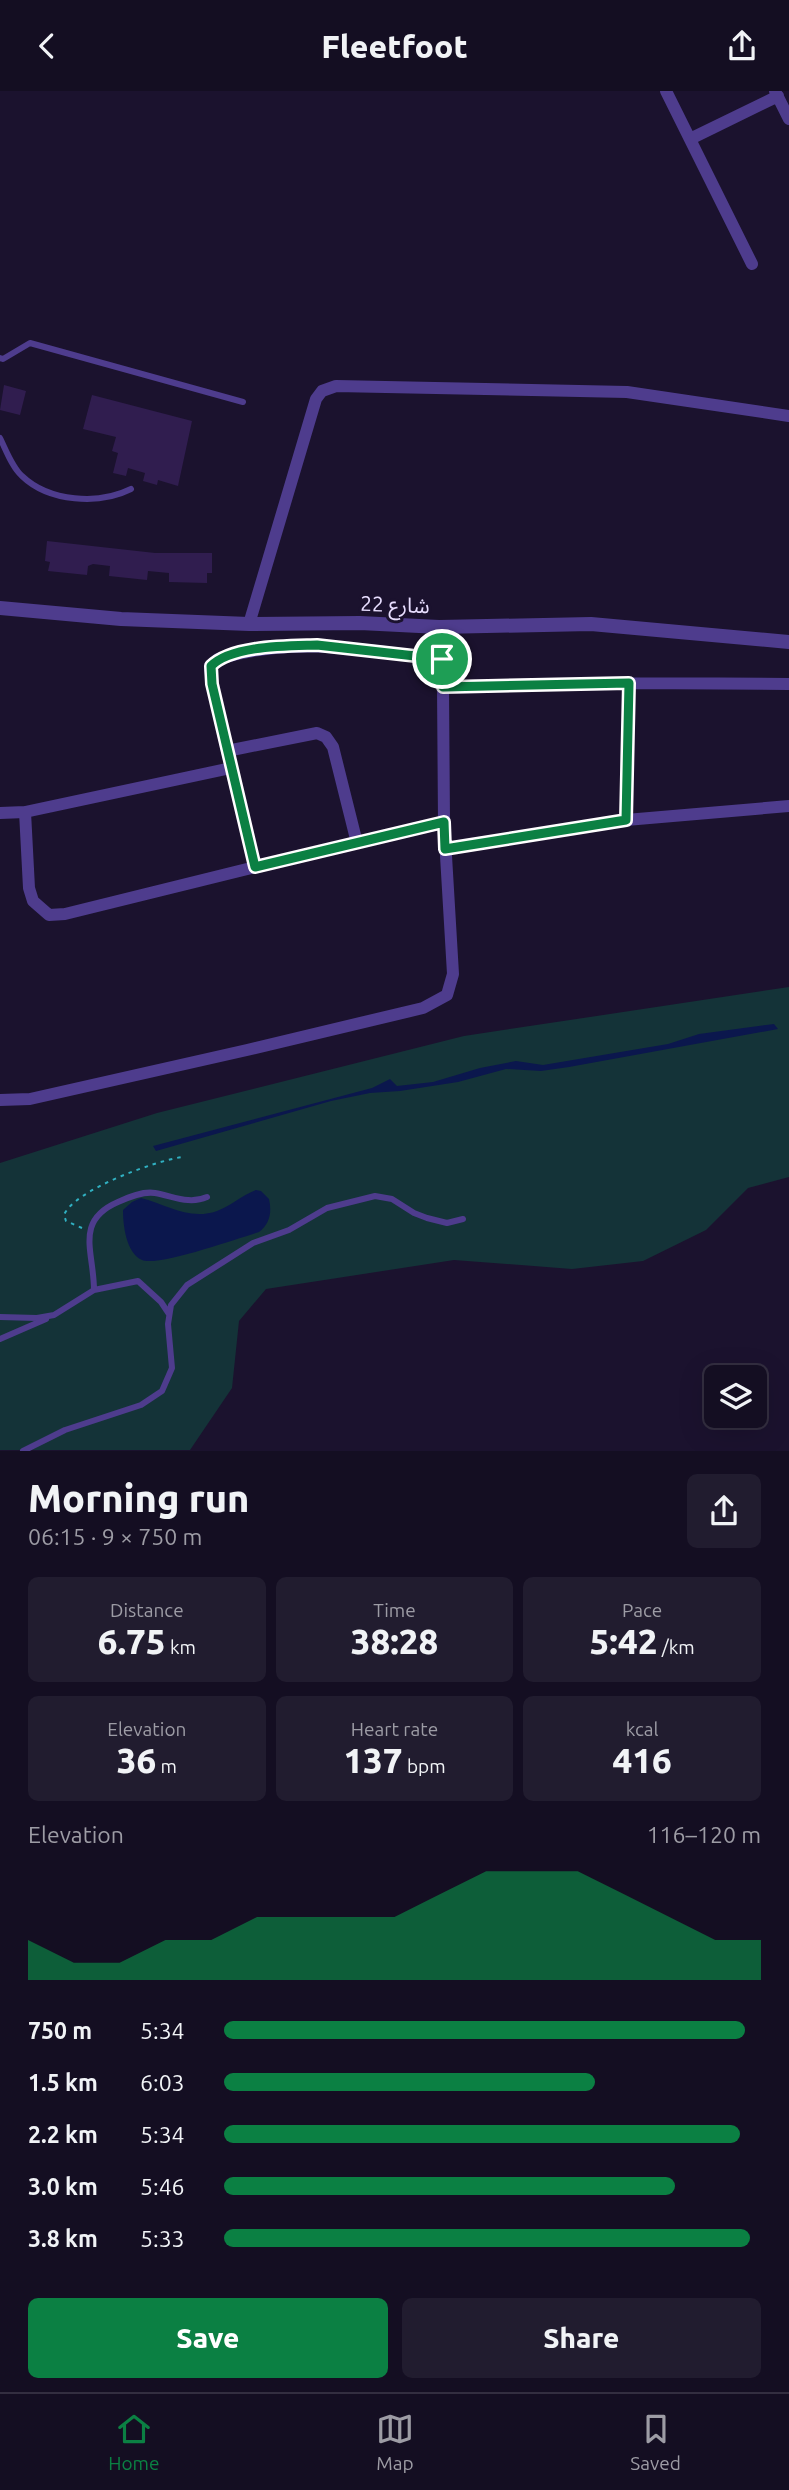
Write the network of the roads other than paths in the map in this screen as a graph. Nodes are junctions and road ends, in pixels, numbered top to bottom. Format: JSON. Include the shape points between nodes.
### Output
{"nodes":[{"id":1,"x":666,"y":91,"type":"edge"},
{"id":2,"x":776,"y":94,"type":"edge"},
{"id":3,"x":789,"y":120,"type":"edge"},
{"id":4,"x":690,"y":139,"type":"junction"},
{"id":5,"x":752,"y":264,"type":"dead end"},
{"id":6,"x":0,"y":358,"type":"edge"},
{"id":7,"x":243,"y":402,"type":"dead end"},
{"id":8,"x":789,"y":416,"type":"edge"},
{"id":9,"x":0,"y":438,"type":"edge"},
{"id":10,"x":131,"y":489,"type":"dead end"},
{"id":11,"x":0,"y":608,"type":"edge"},
{"id":12,"x":249,"y":624,"type":"junction"},
{"id":13,"x":439,"y":627,"type":"junction"},
{"id":14,"x":789,"y":642,"type":"edge"},
{"id":15,"x":442,"y":659,"type":"junction"},
{"id":16,"x":629,"y":683,"type":"junction"},
{"id":17,"x":789,"y":684,"type":"edge"},
{"id":18,"x":443,"y":687,"type":"junction"},
{"id":19,"x":227,"y":751,"type":"junction"},
{"id":20,"x":231,"y":768,"type":"junction"},
{"id":21,"x":789,"y":806,"type":"edge"},
{"id":22,"x":25,"y":812,"type":"junction"},
{"id":23,"x":0,"y":813,"type":"edge"},
{"id":24,"x":626,"y":820,"type":"junction"},
{"id":25,"x":444,"y":822,"type":"junction"},
{"id":26,"x":357,"y":843,"type":"junction"},
{"id":27,"x":445,"y":849,"type":"junction"},
{"id":28,"x":255,"y":867,"type":"junction"},
{"id":29,"x":0,"y":1100,"type":"edge"},
{"id":30,"x":207,"y":1197,"type":"dead end"},
{"id":31,"x":463,"y":1219,"type":"dead end"},
{"id":32,"x":94,"y":1290,"type":"junction"},
{"id":33,"x":169,"y":1314,"type":"junction"},
{"id":34,"x":54,"y":1315,"type":"junction"},
{"id":35,"x":0,"y":1317,"type":"edge"},
{"id":36,"x":0,"y":1339,"type":"edge"},
{"id":37,"x":23,"y":1451,"type":"edge"}],
"edges":[{"from":1,"to":4,"type":"street"},
{"from":2,"to":3,"type":"street"},
{"from":2,"to":4,"type":"street"},
{"from":4,"to":5,"type":"street"},
{"from":6,"to":7,"type":"lane","via":[[30,343]]},
{"from":8,"to":12,"type":"street","via":[[628,392],[336,386],[322,391]]},
{"from":9,"to":10,"type":"lane","via":[[19,474],[51,493],[102,499]]},
{"from":11,"to":12,"type":"street","name":"شارع 22"},
{"from":12,"to":13,"type":"street","name":"شارع 22"},
{"from":13,"to":14,"type":"street","name":"شارع 22","via":[[591,624]]},
{"from":13,"to":15,"type":"street"},
{"from":15,"to":18,"type":"street"},
{"from":15,"to":19,"type":"street","via":[[317,645],[280,646],[218,659],[211,666],[212,684]]},
{"from":16,"to":17,"type":"street"},
{"from":16,"to":18,"type":"street"},
{"from":16,"to":24,"type":"street"},
{"from":18,"to":25,"type":"street"},
{"from":19,"to":20,"type":"street"},
{"from":19,"to":26,"type":"street","via":[[317,733],[326,737],[333,747]]},
{"from":20,"to":22,"type":"street"},
{"from":20,"to":28,"type":"street"},
{"from":21,"to":24,"type":"street"},
{"from":22,"to":23,"type":"street"},
{"from":22,"to":28,"type":"street","via":[[29,888],[33,901],[49,915]]},
{"from":24,"to":27,"type":"street"},
{"from":25,"to":26,"type":"street"},
{"from":25,"to":27,"type":"street"},
{"from":26,"to":28,"type":"street"},
{"from":27,"to":29,"type":"street","via":[[453,974],[447,995],[423,1007],[247,1050],[30,1098]]},
{"from":30,"to":32,"type":"lane","via":[[197,1202],[152,1192],[108,1206],[92,1221],[89,1231]]},
{"from":31,"to":33,"type":"lane","via":[[447,1223],[427,1219],[393,1199],[375,1196],[338,1204],[253,1243],[196,1279],[176,1298]]},
{"from":32,"to":33,"type":"lane","via":[[138,1281]]},
{"from":32,"to":34,"type":"lane"},
{"from":33,"to":37,"type":"lane","via":[[172,1368],[162,1391],[141,1405],[65,1430]]},
{"from":34,"to":35,"type":"lane"},
{"from":34,"to":36,"type":"lane"}]}
